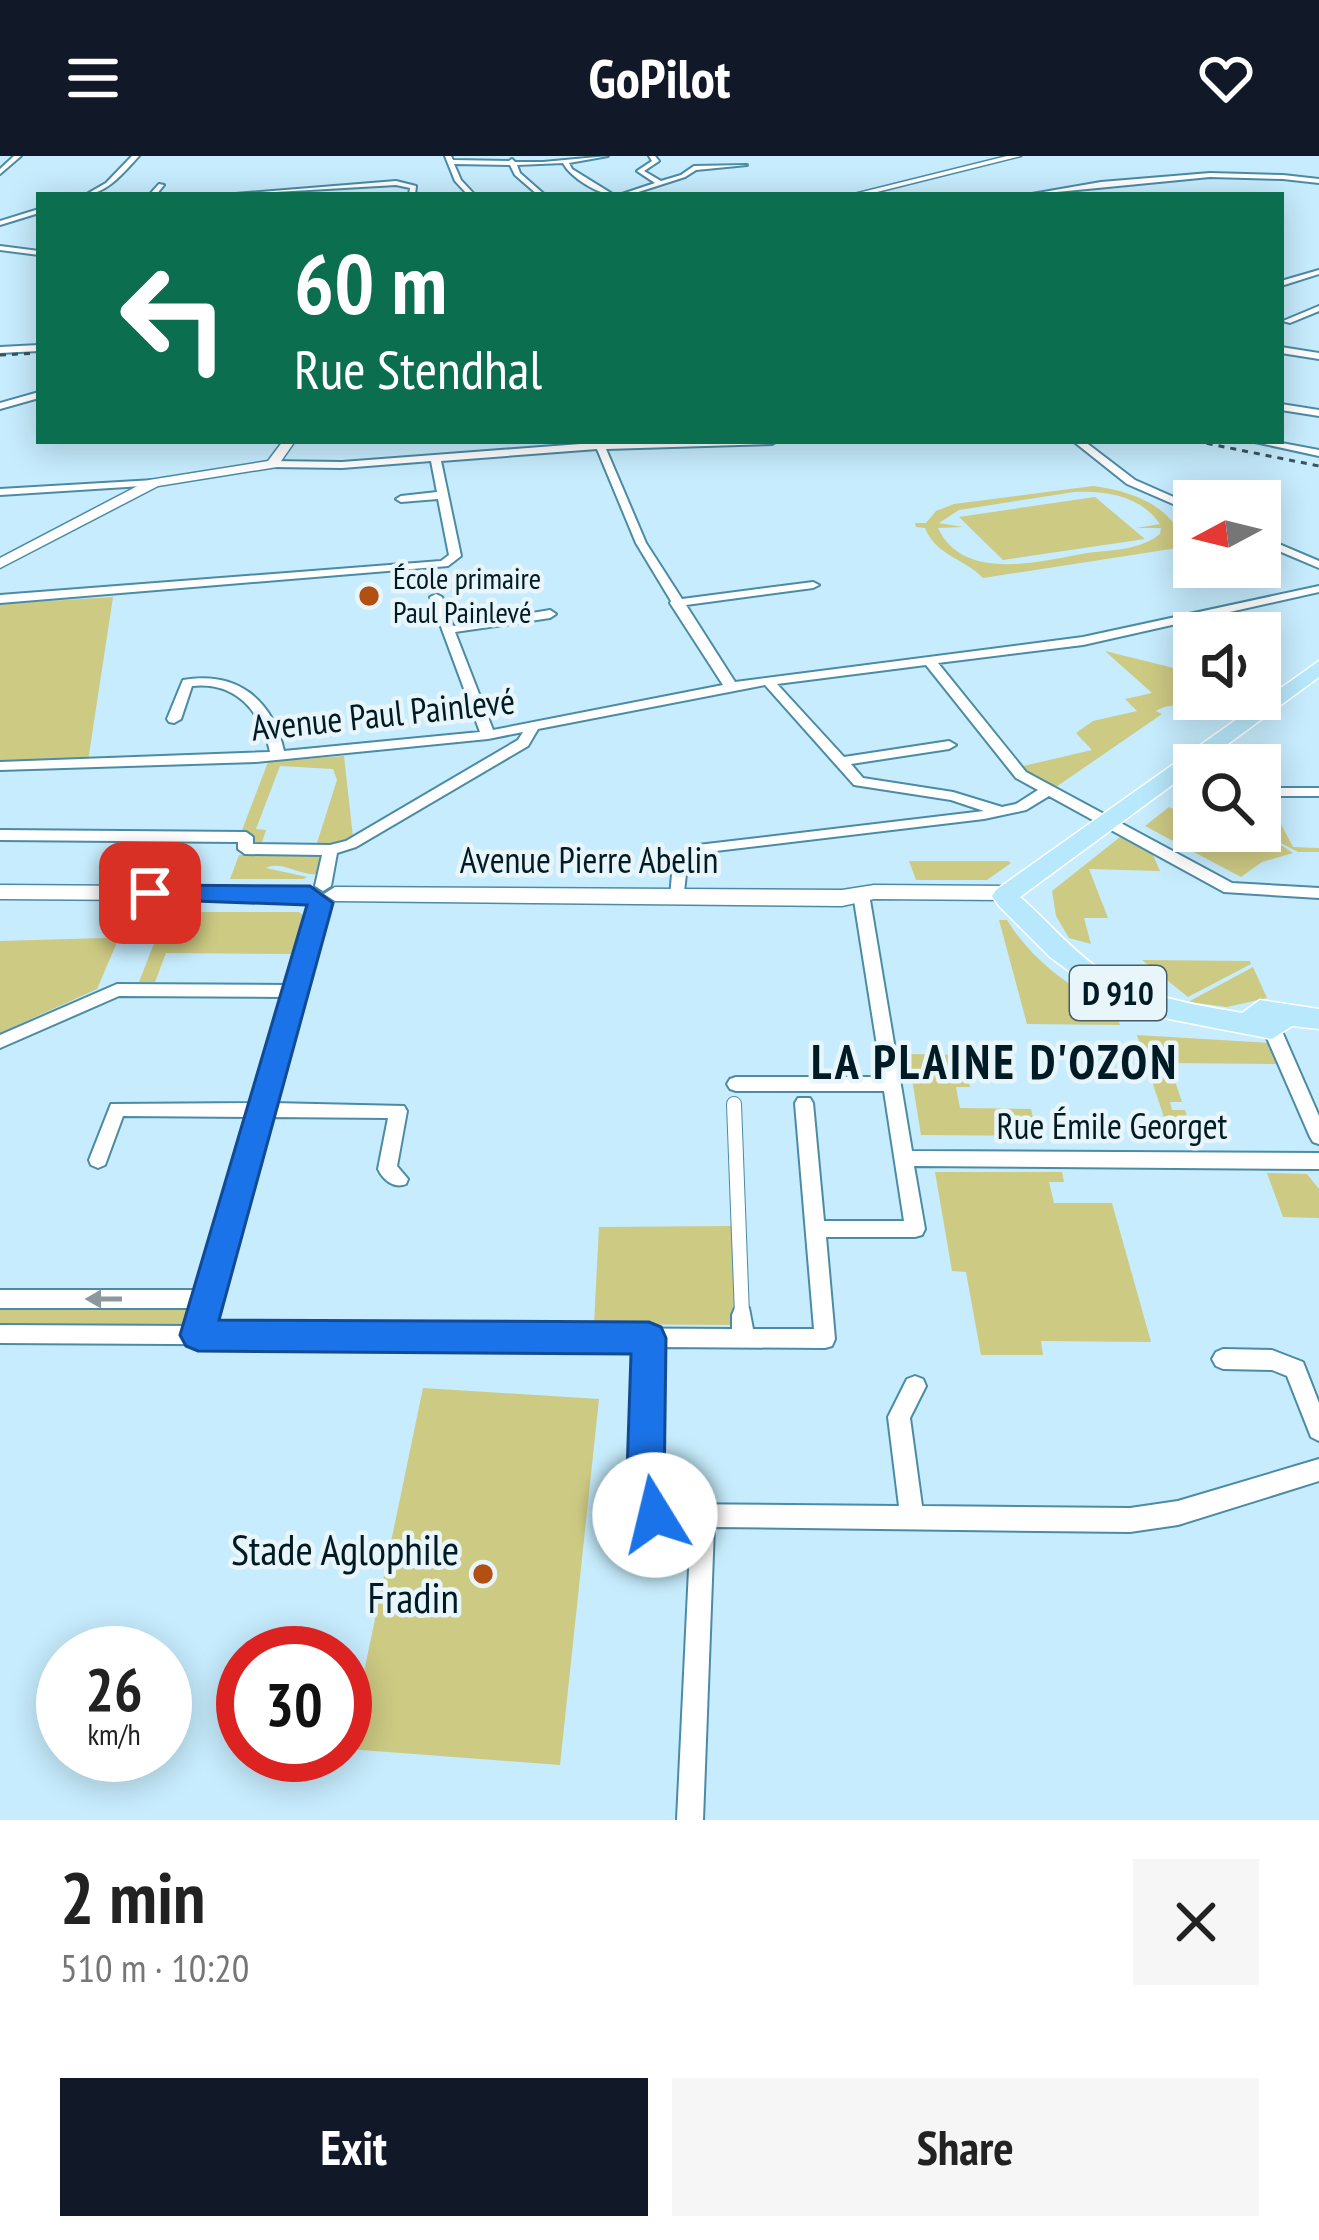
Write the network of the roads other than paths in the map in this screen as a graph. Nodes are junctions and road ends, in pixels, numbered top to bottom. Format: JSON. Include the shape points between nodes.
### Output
{"nodes":[{"id":1,"x":18,"y":156,"type":"edge"},
{"id":2,"x":136,"y":156,"type":"edge"},
{"id":3,"x":605,"y":156,"type":"edge"},
{"id":4,"x":652,"y":156,"type":"edge"},
{"id":5,"x":710,"y":156,"type":"edge"},
{"id":6,"x":1017,"y":156,"type":"edge"},
{"id":7,"x":449,"y":159,"type":"edge"},
{"id":8,"x":512,"y":161,"type":"junction"},
{"id":9,"x":566,"y":163,"type":"junction"},
{"id":10,"x":744,"y":165,"type":"dead end"},
{"id":11,"x":717,"y":167,"type":"junction"},
{"id":12,"x":0,"y":172,"type":"edge"},
{"id":13,"x":1319,"y":181,"type":"edge"},
{"id":14,"x":660,"y":183,"type":"junction"},
{"id":15,"x":161,"y":185,"type":"dead end"},
{"id":16,"x":93,"y":192,"type":"edge"},
{"id":17,"x":155,"y":192,"type":"edge"},
{"id":18,"x":266,"y":192,"type":"edge"},
{"id":19,"x":414,"y":192,"type":"edge"},
{"id":20,"x":469,"y":192,"type":"edge"},
{"id":21,"x":538,"y":192,"type":"edge"},
{"id":22,"x":607,"y":192,"type":"edge"},
{"id":23,"x":632,"y":192,"type":"edge"},
{"id":24,"x":867,"y":192,"type":"edge"},
{"id":25,"x":1054,"y":192,"type":"edge"},
{"id":26,"x":36,"y":213,"type":"edge"},
{"id":27,"x":13,"y":219,"type":"junction"},
{"id":28,"x":0,"y":223,"type":"edge"},
{"id":29,"x":25,"y":229,"type":"dead end"},
{"id":30,"x":0,"y":248,"type":"edge"},
{"id":31,"x":36,"y":253,"type":"edge"},
{"id":32,"x":1319,"y":272,"type":"edge"},
{"id":33,"x":1287,"y":283,"type":"edge"},
{"id":34,"x":1313,"y":290,"type":"dead end"},
{"id":35,"x":1319,"y":308,"type":"edge"},
{"id":36,"x":1287,"y":321,"type":"dead end"},
{"id":37,"x":36,"y":348,"type":"edge"},
{"id":38,"x":0,"y":350,"type":"edge"},
{"id":39,"x":1284,"y":350,"type":"edge"},
{"id":40,"x":1319,"y":356,"type":"edge"},
{"id":41,"x":36,"y":396,"type":"edge"},
{"id":42,"x":0,"y":406,"type":"edge"},
{"id":43,"x":1284,"y":407,"type":"edge"},
{"id":44,"x":1319,"y":413,"type":"edge"},
{"id":45,"x":287,"y":444,"type":"edge"},
{"id":46,"x":588,"y":444,"type":"edge"},
{"id":47,"x":599,"y":444,"type":"edge"},
{"id":48,"x":1082,"y":444,"type":"edge"},
{"id":49,"x":1271,"y":444,"type":"edge"},
{"id":50,"x":1319,"y":453,"type":"edge"},
{"id":51,"x":435,"y":458,"type":"junction"},
{"id":52,"x":272,"y":464,"type":"junction"},
{"id":53,"x":154,"y":483,"type":"junction"},
{"id":54,"x":0,"y":492,"type":"edge"},
{"id":55,"x":442,"y":495,"type":"junction"},
{"id":56,"x":401,"y":499,"type":"dead end"},
{"id":57,"x":1173,"y":501,"type":"edge"},
{"id":58,"x":1281,"y":548,"type":"edge"},
{"id":59,"x":0,"y":564,"type":"edge"},
{"id":60,"x":1319,"y":565,"type":"edge"},
{"id":61,"x":813,"y":585,"type":"dead end"},
{"id":62,"x":1319,"y":589,"type":"edge"},
{"id":63,"x":0,"y":598,"type":"edge"},
{"id":64,"x":436,"y":598,"type":"dead end"},
{"id":65,"x":676,"y":603,"type":"junction"},
{"id":66,"x":538,"y":611,"type":"dead end"},
{"id":67,"x":448,"y":630,"type":"junction"},
{"id":68,"x":930,"y":661,"type":"junction"},
{"id":69,"x":1319,"y":667,"type":"edge"},
{"id":70,"x":768,"y":681,"type":"junction"},
{"id":71,"x":731,"y":687,"type":"junction"},
{"id":72,"x":173,"y":719,"type":"dead end"},
{"id":73,"x":530,"y":729,"type":"junction"},
{"id":74,"x":488,"y":735,"type":"junction"},
{"id":75,"x":1223,"y":744,"type":"edge"},
{"id":76,"x":949,"y":746,"type":"dead end"},
{"id":77,"x":278,"y":756,"type":"junction"},
{"id":78,"x":840,"y":762,"type":"junction"},
{"id":79,"x":0,"y":766,"type":"edge"},
{"id":80,"x":1173,"y":781,"type":"edge"},
{"id":81,"x":1048,"y":790,"type":"junction"},
{"id":82,"x":1281,"y":792,"type":"edge"},
{"id":83,"x":1319,"y":792,"type":"edge"},
{"id":84,"x":997,"y":810,"type":"junction"},
{"id":85,"x":1109,"y":823,"type":"junction"},
{"id":86,"x":0,"y":835,"type":"edge"},
{"id":87,"x":330,"y":850,"type":"junction"},
{"id":88,"x":0,"y":892,"type":"edge"},
{"id":89,"x":1319,"y":892,"type":"edge"},
{"id":90,"x":322,"y":894,"type":"junction"},
{"id":91,"x":678,"y":896,"type":"junction"},
{"id":92,"x":855,"y":898,"type":"junction"},
{"id":93,"x":1020,"y":898,"type":"junction"},
{"id":94,"x":295,"y":991,"type":"junction"},
{"id":95,"x":1274,"y":1021,"type":"edge"},
{"id":96,"x":0,"y":1042,"type":"edge"},
{"id":97,"x":736,"y":1084,"type":"dead end"},
{"id":98,"x":893,"y":1084,"type":"junction"},
{"id":99,"x":804,"y":1103,"type":"dead end"},
{"id":100,"x":734,"y":1104,"type":"dead end"},
{"id":101,"x":261,"y":1109,"type":"junction"},
{"id":102,"x":1319,"y":1137,"type":"edge"},
{"id":103,"x":905,"y":1158,"type":"junction"},
{"id":104,"x":98,"y":1160,"type":"dead end"},
{"id":105,"x":1319,"y":1161,"type":"edge"},
{"id":106,"x":399,"y":1179,"type":"dead end"},
{"id":107,"x":815,"y":1229,"type":"junction"},
{"id":108,"x":0,"y":1299,"type":"edge"},
{"id":109,"x":208,"y":1299,"type":"junction"},
{"id":110,"x":743,"y":1327,"type":"junction"},
{"id":111,"x":0,"y":1334,"type":"edge"},
{"id":112,"x":198,"y":1335,"type":"junction"},
{"id":113,"x":649,"y":1338,"type":"junction"},
{"id":114,"x":1223,"y":1359,"type":"dead end"},
{"id":115,"x":915,"y":1386,"type":"dead end"},
{"id":116,"x":1319,"y":1430,"type":"edge"},
{"id":117,"x":1319,"y":1470,"type":"edge"},
{"id":118,"x":703,"y":1516,"type":"junction"},
{"id":119,"x":912,"y":1517,"type":"junction"},
{"id":120,"x":690,"y":1820,"type":"edge"}],
"edges":[{"from":1,"to":12,"type":"street"},
{"from":2,"to":16,"type":"street"},
{"from":3,"to":9,"type":"street"},
{"from":4,"to":14,"type":"street","via":[[656,161],[640,171]]},
{"from":5,"to":11,"type":"street"},
{"from":6,"to":24,"type":"street"},
{"from":7,"to":8,"type":"street"},
{"from":7,"to":20,"type":"street"},
{"from":8,"to":9,"type":"street"},
{"from":8,"to":21,"type":"street"},
{"from":9,"to":22,"type":"street"},
{"from":10,"to":11,"type":"street"},
{"from":11,"to":14,"type":"street"},
{"from":13,"to":25,"type":"street","via":[[1170,178]]},
{"from":14,"to":23,"type":"street"},
{"from":15,"to":17,"type":"street"},
{"from":18,"to":19,"type":"street","via":[[388,183]]},
{"from":26,"to":27,"type":"street"},
{"from":27,"to":28,"type":"street"},
{"from":27,"to":29,"type":"street","via":[[31,222]]},
{"from":30,"to":31,"type":"street"},
{"from":32,"to":33,"type":"street"},
{"from":33,"to":34,"type":"street"},
{"from":35,"to":36,"type":"street"},
{"from":37,"to":38,"type":"street"},
{"from":39,"to":40,"type":"street"},
{"from":41,"to":42,"type":"street"},
{"from":43,"to":44,"type":"street"},
{"from":45,"to":52,"type":"street"},
{"from":46,"to":51,"type":"street"},
{"from":47,"to":65,"type":"street","via":[[624,512]]},
{"from":48,"to":57,"type":"street","via":[[1131,482]]},
{"from":49,"to":50,"type":"street"},
{"from":51,"to":52,"type":"street"},
{"from":51,"to":55,"type":"street"},
{"from":52,"to":53,"type":"street"},
{"from":53,"to":54,"type":"street"},
{"from":53,"to":59,"type":"street"},
{"from":55,"to":56,"type":"street"},
{"from":55,"to":63,"type":"street","via":[[452,560]]},
{"from":58,"to":60,"type":"street"},
{"from":61,"to":65,"type":"street"},
{"from":62,"to":68,"type":"street","name":"Avenue Paul Painlevé","via":[[1083,641]]},
{"from":64,"to":67,"type":"street"},
{"from":65,"to":71,"type":"street"},
{"from":66,"to":67,"type":"street"},
{"from":67,"to":74,"type":"street"},
{"from":68,"to":70,"type":"street","name":"Avenue Paul Painlevé"},
{"from":68,"to":81,"type":"street","via":[[1007,763]]},
{"from":69,"to":75,"type":"main road"},
{"from":70,"to":71,"type":"street","name":"Avenue Paul Painlevé"},
{"from":70,"to":78,"type":"street"},
{"from":71,"to":73,"type":"street","name":"Avenue Paul Painlevé"},
{"from":72,"to":77,"type":"street","via":[[188,683],[227,682],[248,693]]},
{"from":73,"to":74,"type":"street","name":"Avenue Paul Painlevé"},
{"from":73,"to":87,"type":"street","via":[[523,743]]},
{"from":74,"to":77,"type":"street","name":"Avenue Paul Painlevé"},
{"from":76,"to":78,"type":"street"},
{"from":77,"to":79,"type":"street","name":"Avenue Paul Painlevé"},
{"from":78,"to":84,"type":"street","via":[[859,782]]},
{"from":80,"to":85,"type":"main road"},
{"from":81,"to":84,"type":"street"},
{"from":81,"to":85,"type":"street"},
{"from":82,"to":83,"type":"street"},
{"from":84,"to":91,"type":"street","via":[[703,848],[680,863]]},
{"from":85,"to":89,"type":"street","via":[[1234,890]]},
{"from":85,"to":93,"type":"main road"},
{"from":86,"to":87,"type":"street","via":[[246,837],[245,849]]},
{"from":87,"to":90,"type":"street"},
{"from":88,"to":90,"type":"main road","name":"Avenue Pierre Abelin"},
{"from":90,"to":91,"type":"main road","name":"Avenue Pierre Abelin"},
{"from":90,"to":94,"type":"street"},
{"from":91,"to":92,"type":"main road","name":"Avenue Pierre Abelin"},
{"from":92,"to":93,"type":"main road","name":"Avenue Pierre Abelin"},
{"from":92,"to":98,"type":"street"},
{"from":93,"to":95,"type":"main road","number":"D 910","via":[[1054,950],[1124,996],[1181,1015]]},
{"from":94,"to":96,"type":"street","via":[[117,990]]},
{"from":94,"to":101,"type":"street"},
{"from":95,"to":102,"type":"street"},
{"from":97,"to":98,"type":"street"},
{"from":98,"to":103,"type":"street"},
{"from":99,"to":107,"type":"street"},
{"from":100,"to":110,"type":"street"},
{"from":101,"to":104,"type":"street","via":[[117,1109]]},
{"from":101,"to":106,"type":"street","via":[[398,1111],[387,1169]]},
{"from":101,"to":109,"type":"street"},
{"from":103,"to":105,"type":"street","name":"Rue Émile Georget"},
{"from":103,"to":107,"type":"street","via":[[915,1229]]},
{"from":107,"to":110,"type":"street","via":[[825,1339]]},
{"from":109,"to":108,"type":"street","one_way":true},
{"from":109,"to":112,"type":"street"},
{"from":110,"to":113,"type":"street"},
{"from":111,"to":112,"type":"street"},
{"from":112,"to":113,"type":"street"},
{"from":113,"to":118,"type":"street","via":[[645,1503],[655,1515]]},
{"from":114,"to":116,"type":"street","via":[[1295,1369]]},
{"from":115,"to":119,"type":"street","via":[[899,1417]]},
{"from":117,"to":119,"type":"street","via":[[1155,1518]]},
{"from":118,"to":119,"type":"street"},
{"from":118,"to":120,"type":"street"}]}
